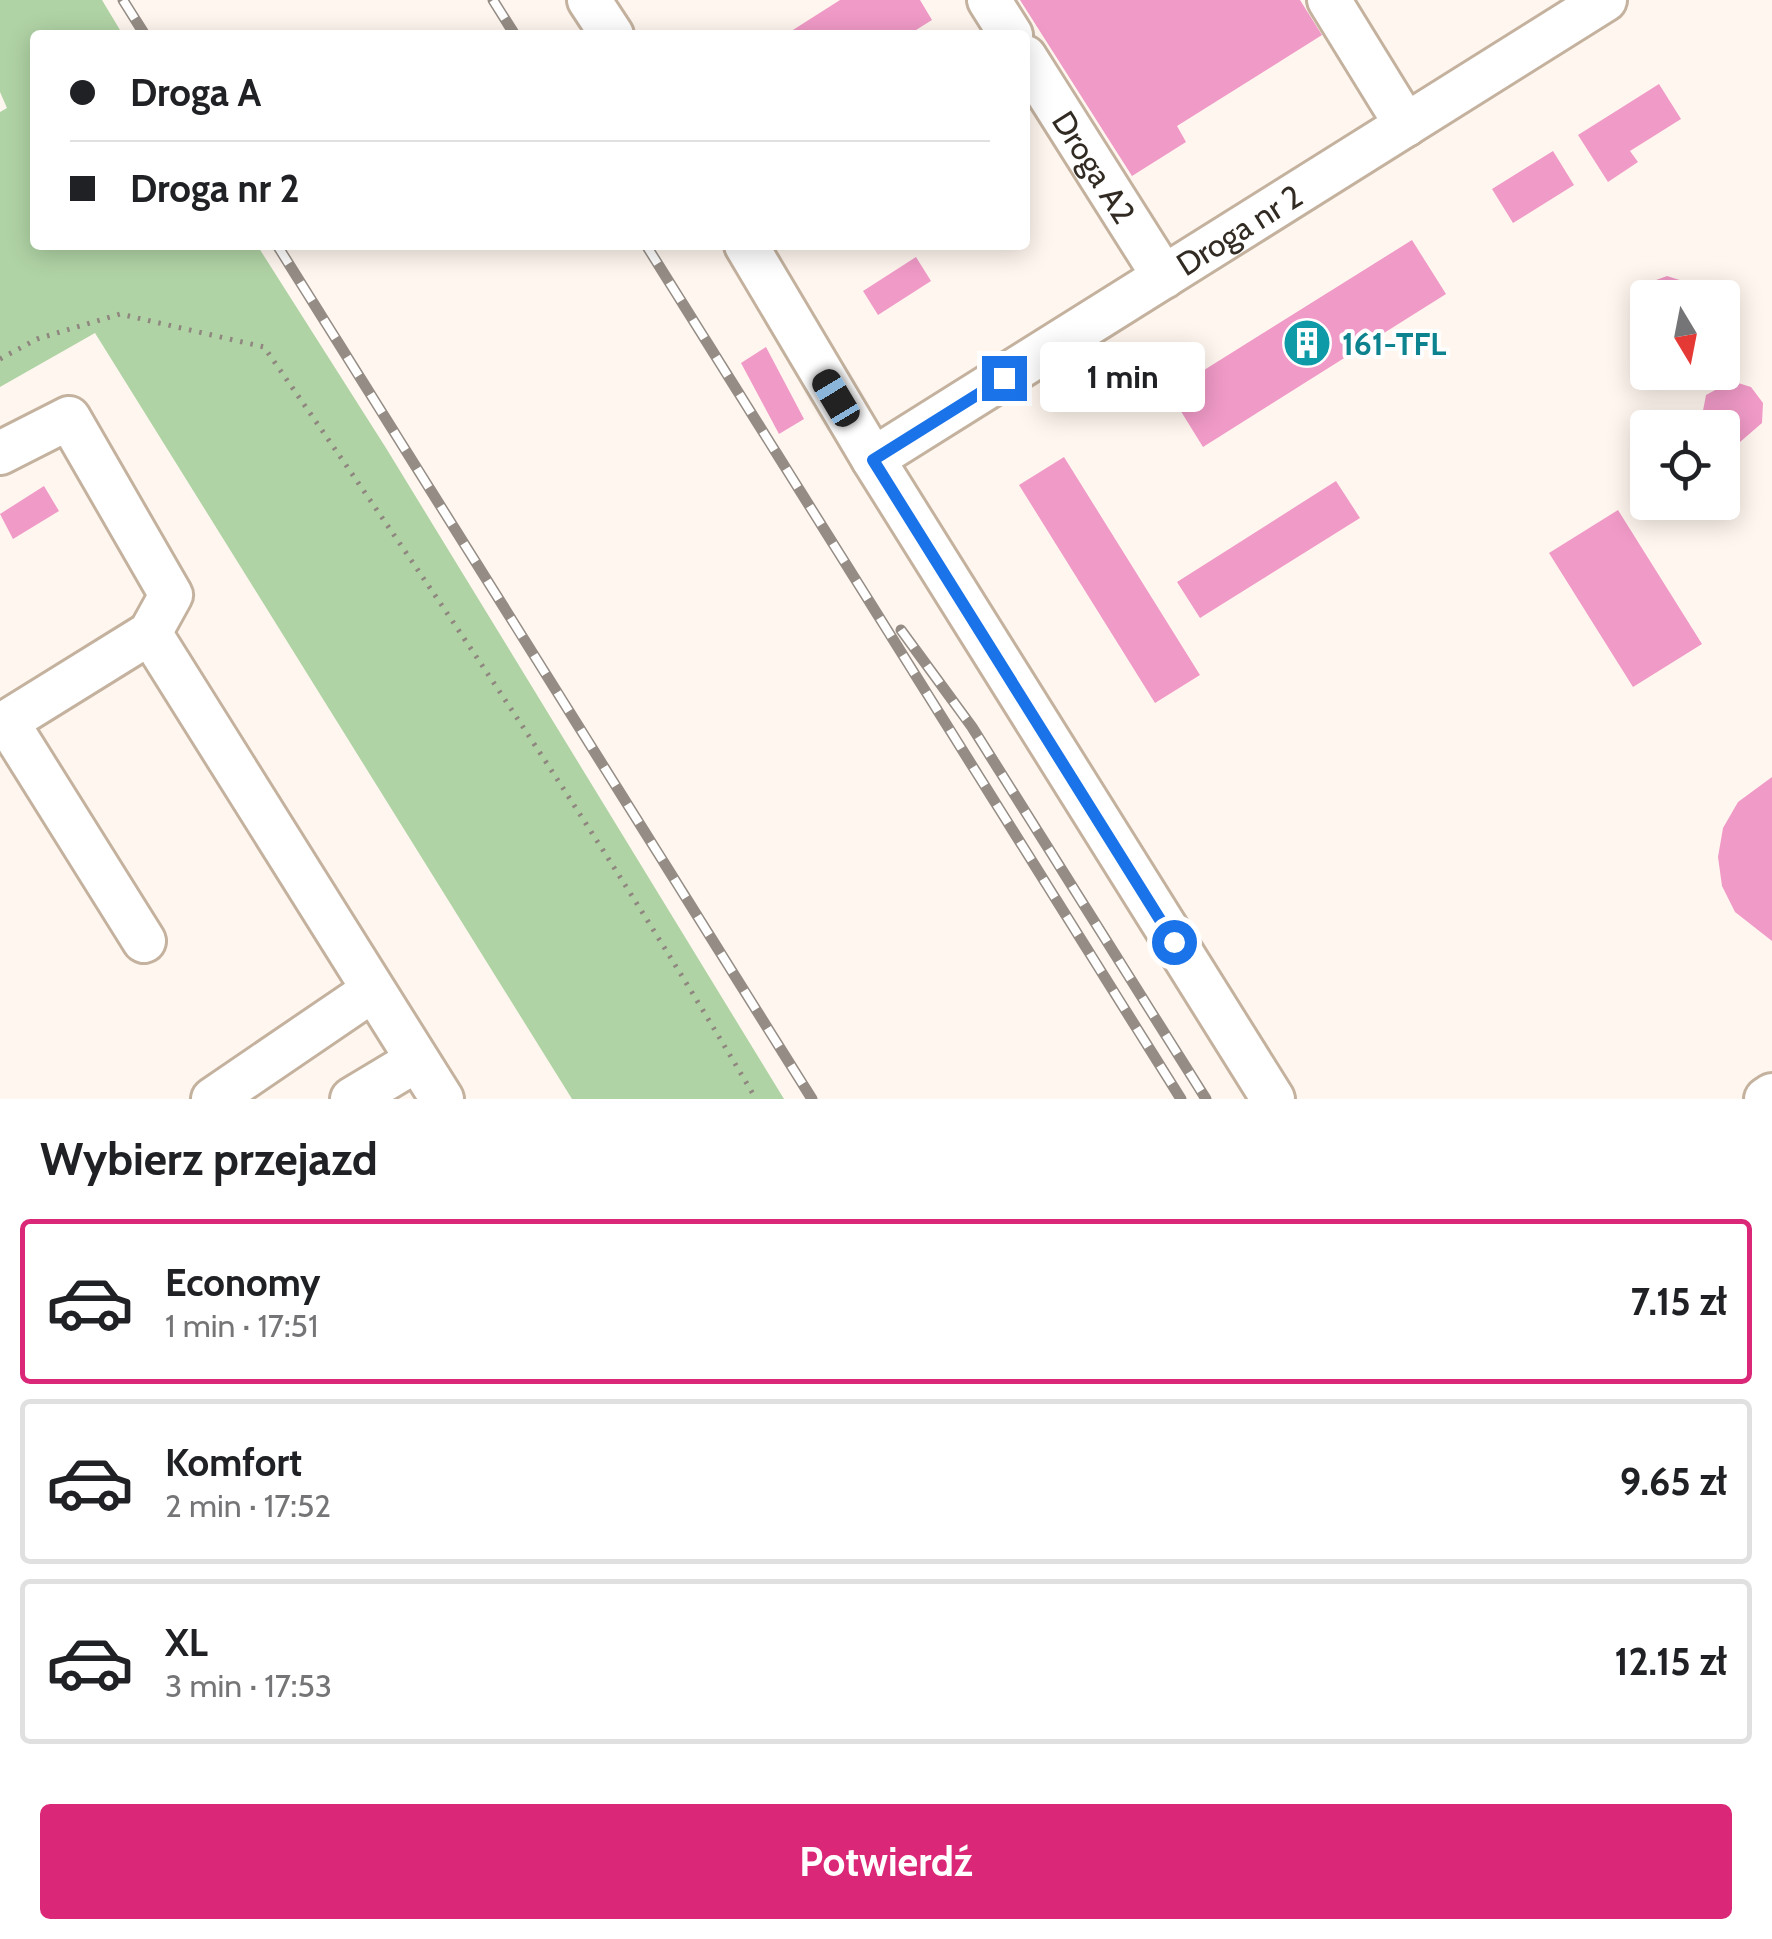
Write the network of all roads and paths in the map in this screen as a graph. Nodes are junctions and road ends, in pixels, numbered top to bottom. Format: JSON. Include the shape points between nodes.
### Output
{"nodes":[{"id":1,"x":590,"y":0,"type":"edge"},
{"id":2,"x":988,"y":0,"type":"edge"},
{"id":3,"x":1330,"y":0,"type":"edge"},
{"id":4,"x":1605,"y":0,"type":"edge"},
{"id":5,"x":609,"y":30,"type":"edge"},
{"id":6,"x":1008,"y":30,"type":"edge"},
{"id":7,"x":1030,"y":65,"type":"edge"},
{"id":8,"x":1406,"y":125,"type":"junction"},
{"id":9,"x":749,"y":250,"type":"edge"},
{"id":10,"x":1164,"y":277,"type":"junction"},
{"id":11,"x":0,"y":360,"type":"edge"},
{"id":12,"x":0,"y":453,"type":"edge"},
{"id":13,"x":873,"y":460,"type":"junction"},
{"id":14,"x":150,"y":632,"type":"junction"},
{"id":15,"x":4,"y":724,"type":"edge"},
{"id":16,"x":144,"y":941,"type":"dead end"},
{"id":17,"x":373,"y":990,"type":"junction"},
{"id":18,"x":417,"y":1060,"type":"junction"},
{"id":19,"x":1772,"y":1095,"type":"edge"},
{"id":20,"x":213,"y":1099,"type":"edge"},
{"id":21,"x":352,"y":1099,"type":"edge"},
{"id":22,"x":442,"y":1099,"type":"edge"},
{"id":23,"x":756,"y":1099,"type":"edge"},
{"id":24,"x":1272,"y":1099,"type":"edge"},
{"id":25,"x":1766,"y":1099,"type":"edge"}],
"edges":[{"from":1,"to":5,"type":"lane"},
{"from":2,"to":6,"type":"lane"},
{"from":3,"to":8,"type":"lane"},
{"from":4,"to":8,"type":"lane","name":"Droga nr 2"},
{"from":7,"to":10,"type":"lane","name":"Droga A2"},
{"from":8,"to":10,"type":"lane","name":"Droga nr 2"},
{"from":9,"to":13,"type":"lane"},
{"from":10,"to":13,"type":"lane","name":"Droga nr 2"},
{"from":11,"to":23,"type":"path","via":[[37,339],[120,314],[264,347],[421,571]]},
{"from":12,"to":14,"type":"lane","via":[[69,418],[171,595]]},
{"from":13,"to":24,"type":"lane"},
{"from":14,"to":15,"type":"lane"},
{"from":14,"to":17,"type":"lane"},
{"from":15,"to":16,"type":"lane"},
{"from":17,"to":18,"type":"lane"},
{"from":17,"to":20,"type":"lane"},
{"from":18,"to":21,"type":"lane"},
{"from":18,"to":22,"type":"lane"},
{"from":19,"to":25,"type":"lane"}]}
